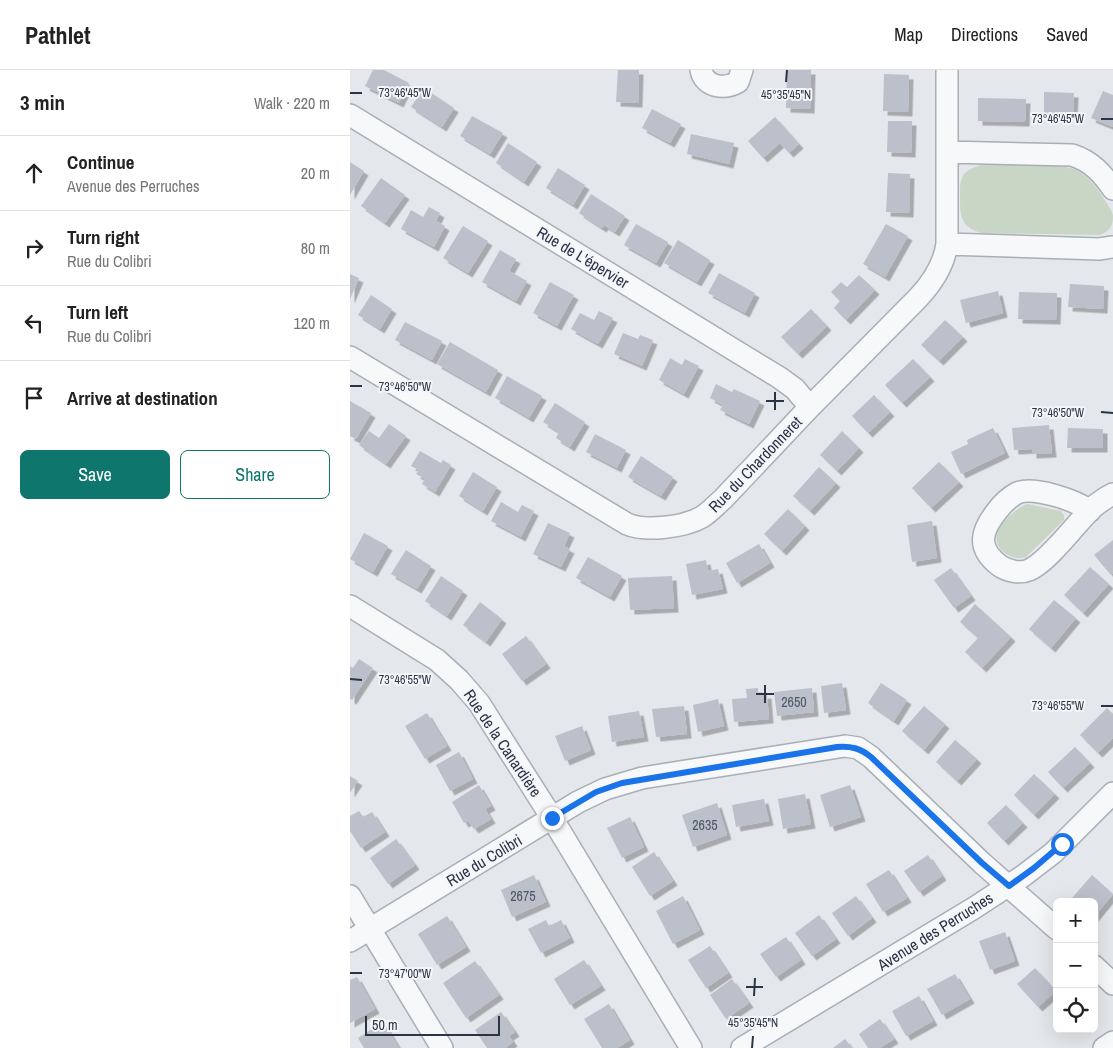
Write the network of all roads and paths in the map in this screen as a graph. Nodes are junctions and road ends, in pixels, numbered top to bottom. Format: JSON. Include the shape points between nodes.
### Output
{"nodes":[{"id":1,"x":701,"y":70,"type":"edge"},
{"id":2,"x":742,"y":70,"type":"edge"},
{"id":3,"x":947,"y":70,"type":"edge"},
{"id":4,"x":350,"y":115,"type":"edge"},
{"id":5,"x":947,"y":152,"type":"junction"},
{"id":6,"x":1113,"y":189,"type":"edge"},
{"id":7,"x":947,"y":244,"type":"junction"},
{"id":8,"x":1113,"y":247,"type":"edge"},
{"id":9,"x":350,"y":357,"type":"edge"},
{"id":10,"x":810,"y":407,"type":"junction"},
{"id":11,"x":1113,"y":494,"type":"edge"},
{"id":12,"x":1090,"y":511,"type":"junction"},
{"id":13,"x":350,"y":606,"type":"edge"},
{"id":14,"x":1113,"y":793,"type":"edge"},
{"id":15,"x":552,"y":818,"type":"junction"},
{"id":16,"x":1009,"y":886,"type":"junction"},
{"id":17,"x":350,"y":896,"type":"edge"},
{"id":18,"x":1053,"y":925,"type":"edge"},
{"id":19,"x":370,"y":928,"type":"junction"},
{"id":20,"x":350,"y":941,"type":"edge"},
{"id":21,"x":1098,"y":970,"type":"edge"},
{"id":22,"x":1113,"y":984,"type":"edge"},
{"id":23,"x":1113,"y":1042,"type":"edge"},
{"id":24,"x":442,"y":1048,"type":"edge"},
{"id":25,"x":691,"y":1048,"type":"edge"},
{"id":26,"x":742,"y":1048,"type":"edge"},
{"id":27,"x":1104,"y":1048,"type":"edge"}],
"edges":[{"from":1,"to":2,"type":"street","via":[[705,81],[724,86],[738,82]]},
{"from":3,"to":5,"type":"street","name":"Rue du Chardonneret"},
{"from":4,"to":10,"type":"street","name":"Rue de L'épervier","via":[[776,375]]},
{"from":5,"to":6,"type":"street","via":[[1072,155],[1093,166]]},
{"from":5,"to":7,"type":"street","name":"Rue du Chardonneret"},
{"from":7,"to":8,"type":"street"},
{"from":7,"to":10,"type":"street","name":"Rue du Chardonneret","via":[[941,266],[926,290]]},
{"from":9,"to":10,"type":"street","name":"Rue du Chardonneret","via":[[611,515],[643,528],[688,522],[707,514]]},
{"from":11,"to":12,"type":"street"},
{"from":12,"to":12,"type":"street","via":[[1057,497],[1029,491],[1017,494],[990,519],[984,530],[984,541],[989,554],[1000,566],[1011,571],[1029,570],[1041,562]]},
{"from":13,"to":15,"type":"street","name":"Rue de la Canardière","via":[[437,660],[463,683],[493,723]]},
{"from":14,"to":16,"type":"street","name":"Avenue des Perruches","via":[[1053,853]]},
{"from":15,"to":16,"type":"street","name":"Rue du Colibri","via":[[596,792],[622,783],[852,746],[871,757]]},
{"from":15,"to":19,"type":"street","name":"Rue du Colibri"},
{"from":15,"to":25,"type":"street","name":"Rue de la Canardière"},
{"from":16,"to":18,"type":"street","name":"Rue du Colibri"},
{"from":16,"to":26,"type":"street","name":"Avenue des Perruches"},
{"from":17,"to":19,"type":"street"},
{"from":19,"to":20,"type":"street","name":"Rue du Colibri"},
{"from":19,"to":24,"type":"street"},
{"from":21,"to":22,"type":"street"},
{"from":23,"to":27,"type":"street"}]}
